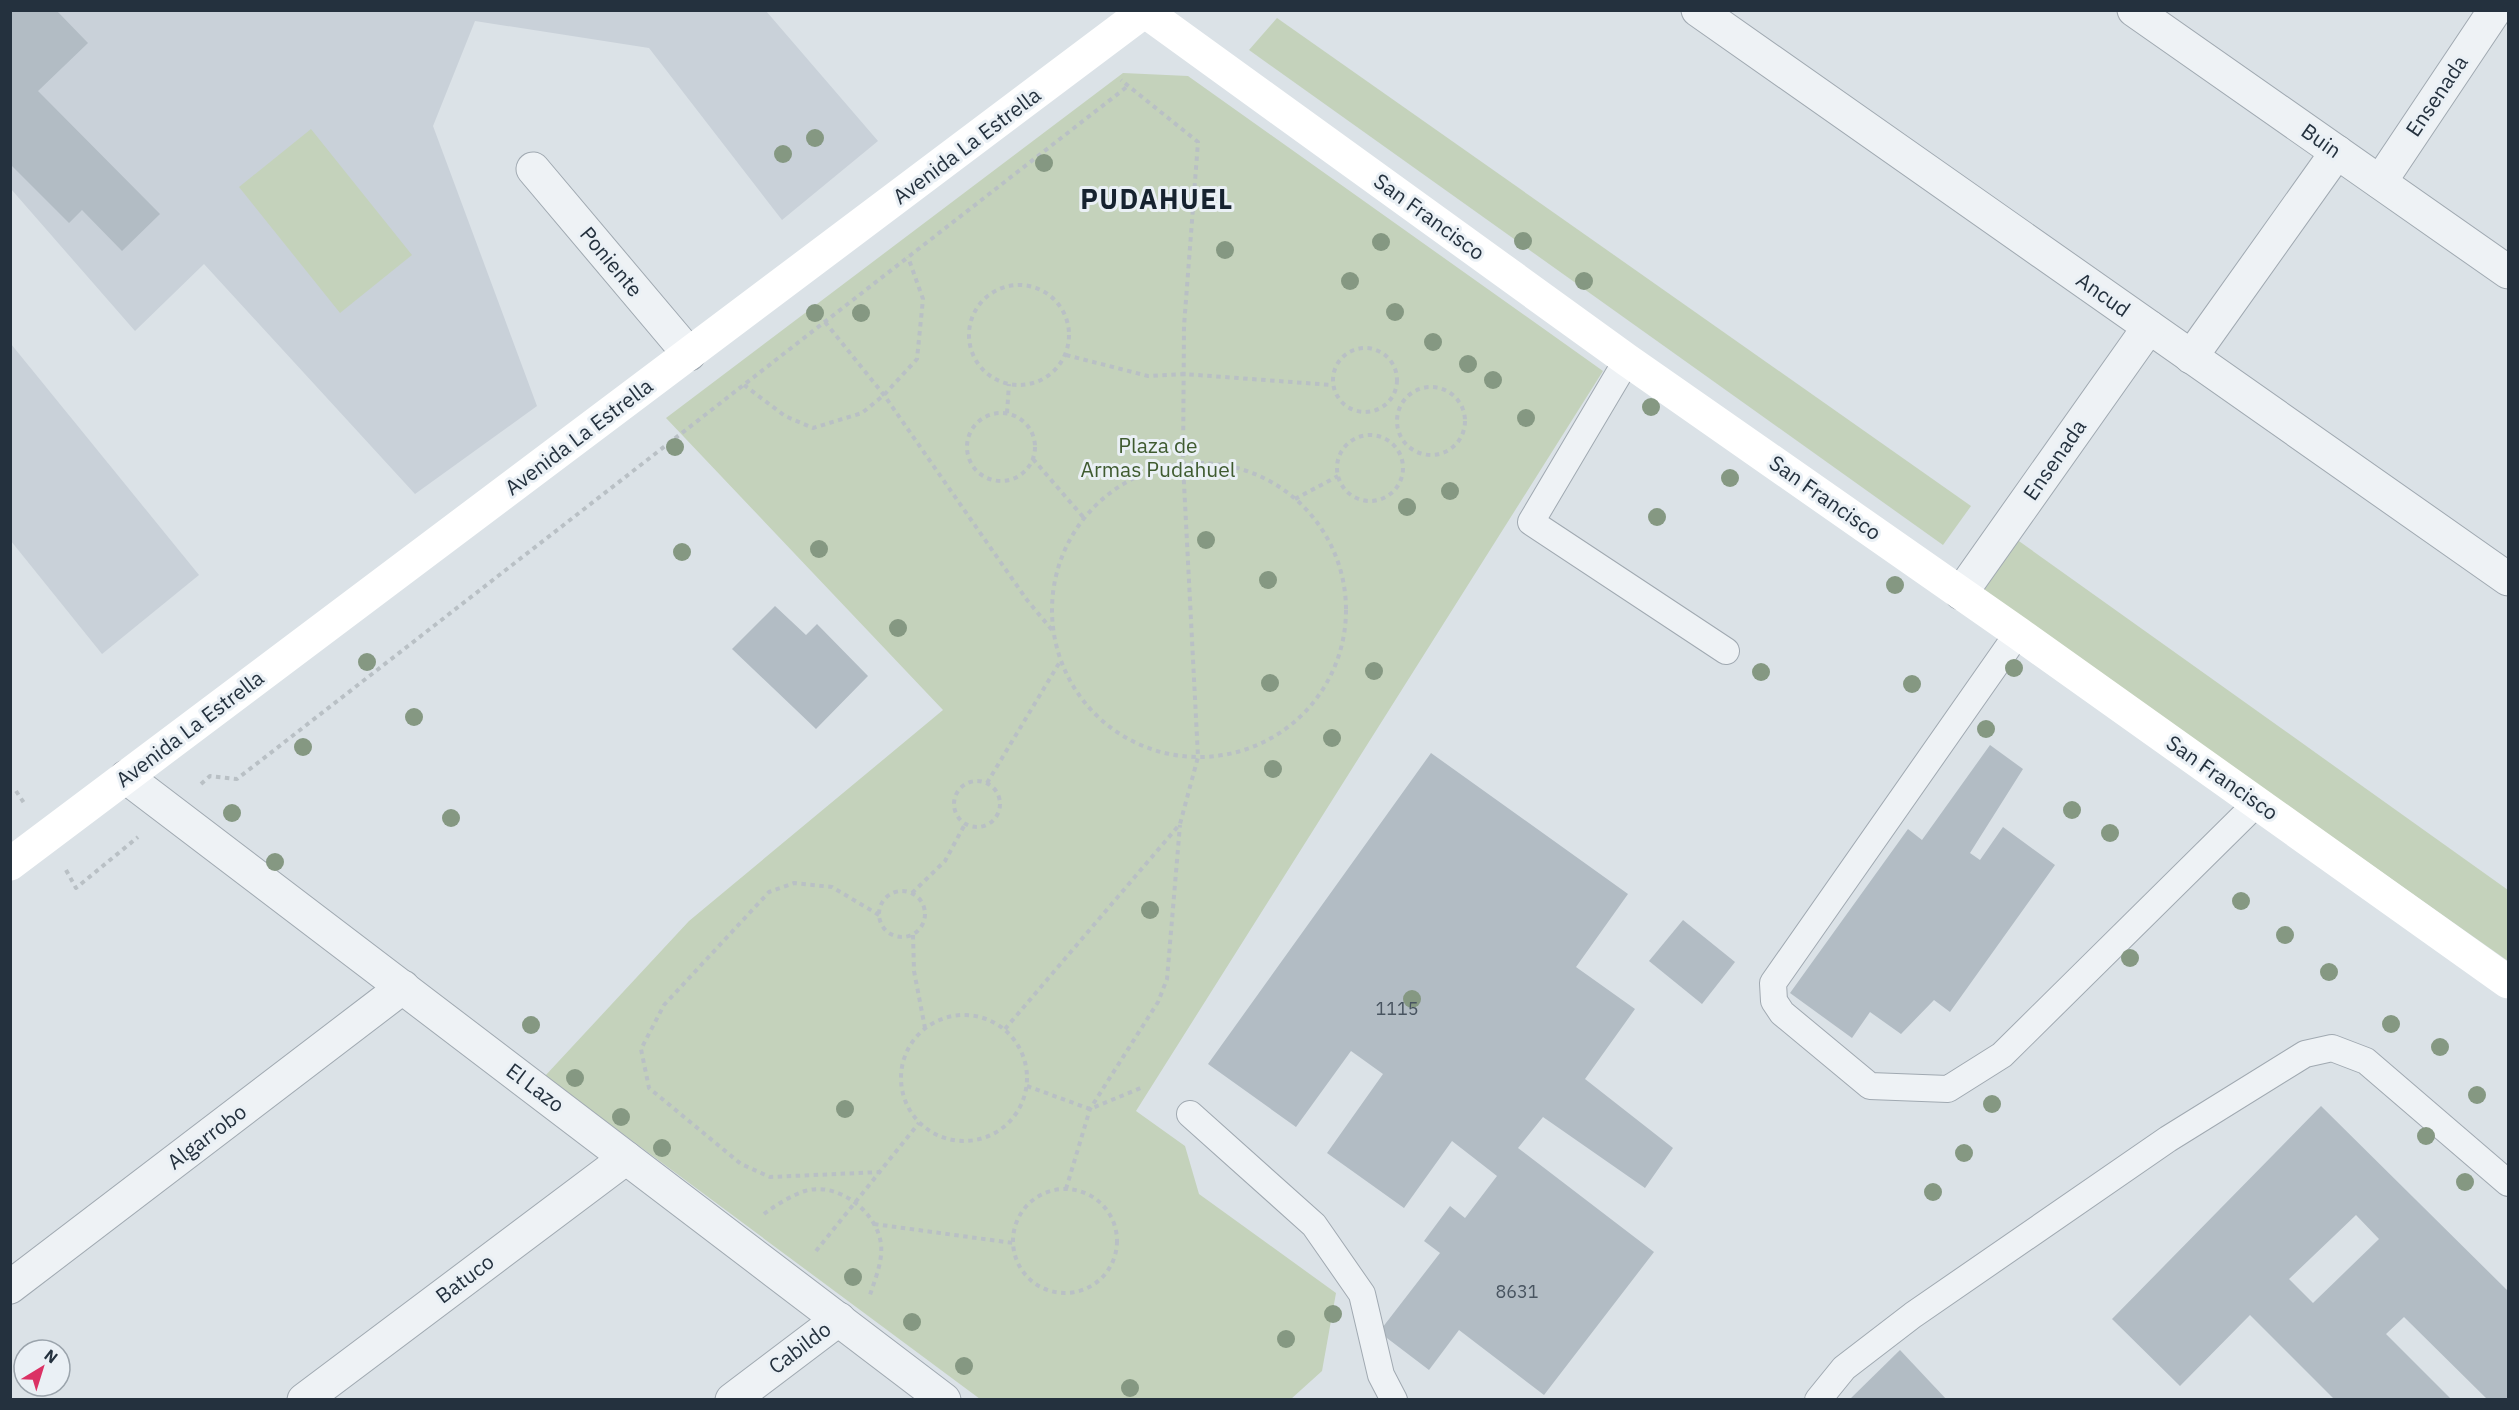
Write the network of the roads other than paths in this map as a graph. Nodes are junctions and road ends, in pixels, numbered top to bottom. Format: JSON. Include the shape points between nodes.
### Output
{"nodes":[{"id":1,"x":1698,"y":10,"type":"edge"},
{"id":2,"x":2134,"y":10,"type":"edge"},
{"id":3,"x":2495,"y":10,"type":"edge"},
{"id":4,"x":1145,"y":11,"type":"edge"},
{"id":5,"x":2337,"y":152,"type":"junction"},
{"id":6,"x":533,"y":169,"type":"dead end"},
{"id":7,"x":2380,"y":182,"type":"junction"},
{"id":8,"x":2508,"y":272,"type":"edge"},
{"id":9,"x":2149,"y":327,"type":"junction"},
{"id":10,"x":689,"y":354,"type":"junction"},
{"id":11,"x":2191,"y":357,"type":"junction"},
{"id":12,"x":1627,"y":360,"type":"junction"},
{"id":13,"x":2508,"y":579,"type":"edge"},
{"id":14,"x":1961,"y":593,"type":"junction"},
{"id":15,"x":2018,"y":633,"type":"junction"},
{"id":16,"x":1726,"y":651,"type":"dead end"},
{"id":17,"x":126,"y":777,"type":"junction"},
{"id":18,"x":2257,"y":803,"type":"junction"},
{"id":19,"x":10,"y":864,"type":"edge"},
{"id":20,"x":2508,"y":982,"type":"edge"},
{"id":21,"x":403,"y":987,"type":"junction"},
{"id":22,"x":1190,"y":1114,"type":"dead end"},
{"id":23,"x":626,"y":1158,"type":"junction"},
{"id":24,"x":2508,"y":1182,"type":"edge"},
{"id":25,"x":10,"y":1287,"type":"edge"},
{"id":26,"x":849,"y":1327,"type":"junction"},
{"id":27,"x":303,"y":1400,"type":"edge"},
{"id":28,"x":732,"y":1400,"type":"edge"},
{"id":29,"x":944,"y":1400,"type":"edge"},
{"id":30,"x":1394,"y":1400,"type":"edge"},
{"id":31,"x":1818,"y":1400,"type":"edge"}],
"edges":[{"from":1,"to":9,"type":"street","name":"Ancud"},
{"from":2,"to":5,"type":"street","name":"Buin"},
{"from":3,"to":7,"type":"street","name":"Ensenada"},
{"from":4,"to":10,"type":"main road","name":"Avenida La Estrella"},
{"from":4,"to":12,"type":"main road","name":"San Francisco"},
{"from":5,"to":7,"type":"street","name":"Buin"},
{"from":5,"to":11,"type":"street"},
{"from":6,"to":10,"type":"street","name":"Poniente"},
{"from":7,"to":8,"type":"street","name":"Buin"},
{"from":9,"to":11,"type":"street","name":"Ancud"},
{"from":9,"to":14,"type":"street","name":"Ensenada"},
{"from":10,"to":17,"type":"main road","name":"Avenida La Estrella"},
{"from":11,"to":13,"type":"street","name":"Ancud"},
{"from":12,"to":14,"type":"main road","name":"San Francisco"},
{"from":12,"to":16,"type":"lane","via":[[1531,522]]},
{"from":14,"to":15,"type":"main road","name":"San Francisco"},
{"from":15,"to":18,"type":"main road","name":"San Francisco"},
{"from":15,"to":18,"type":"lane","via":[[1773,983],[1774,1001],[1782,1013],[1869,1086],[1948,1089],[2002,1055]]},
{"from":17,"to":19,"type":"main road","name":"Avenida La Estrella"},
{"from":17,"to":21,"type":"street","name":"El Lazo"},
{"from":18,"to":20,"type":"main road","name":"San Francisco"},
{"from":21,"to":23,"type":"street","name":"El Lazo"},
{"from":21,"to":25,"type":"street","name":"Algarrobo"},
{"from":22,"to":30,"type":"lane","via":[[1314,1225],[1362,1294],[1381,1375]]},
{"from":23,"to":26,"type":"street","name":"El Lazo"},
{"from":23,"to":27,"type":"street","name":"Batuco"},
{"from":24,"to":31,"type":"lane","via":[[2366,1061],[2332,1048],[2305,1054],[2168,1139],[1913,1315],[1844,1368]]},
{"from":26,"to":28,"type":"street","name":"Cabildo"},
{"from":26,"to":29,"type":"street","name":"El Lazo"}]}
